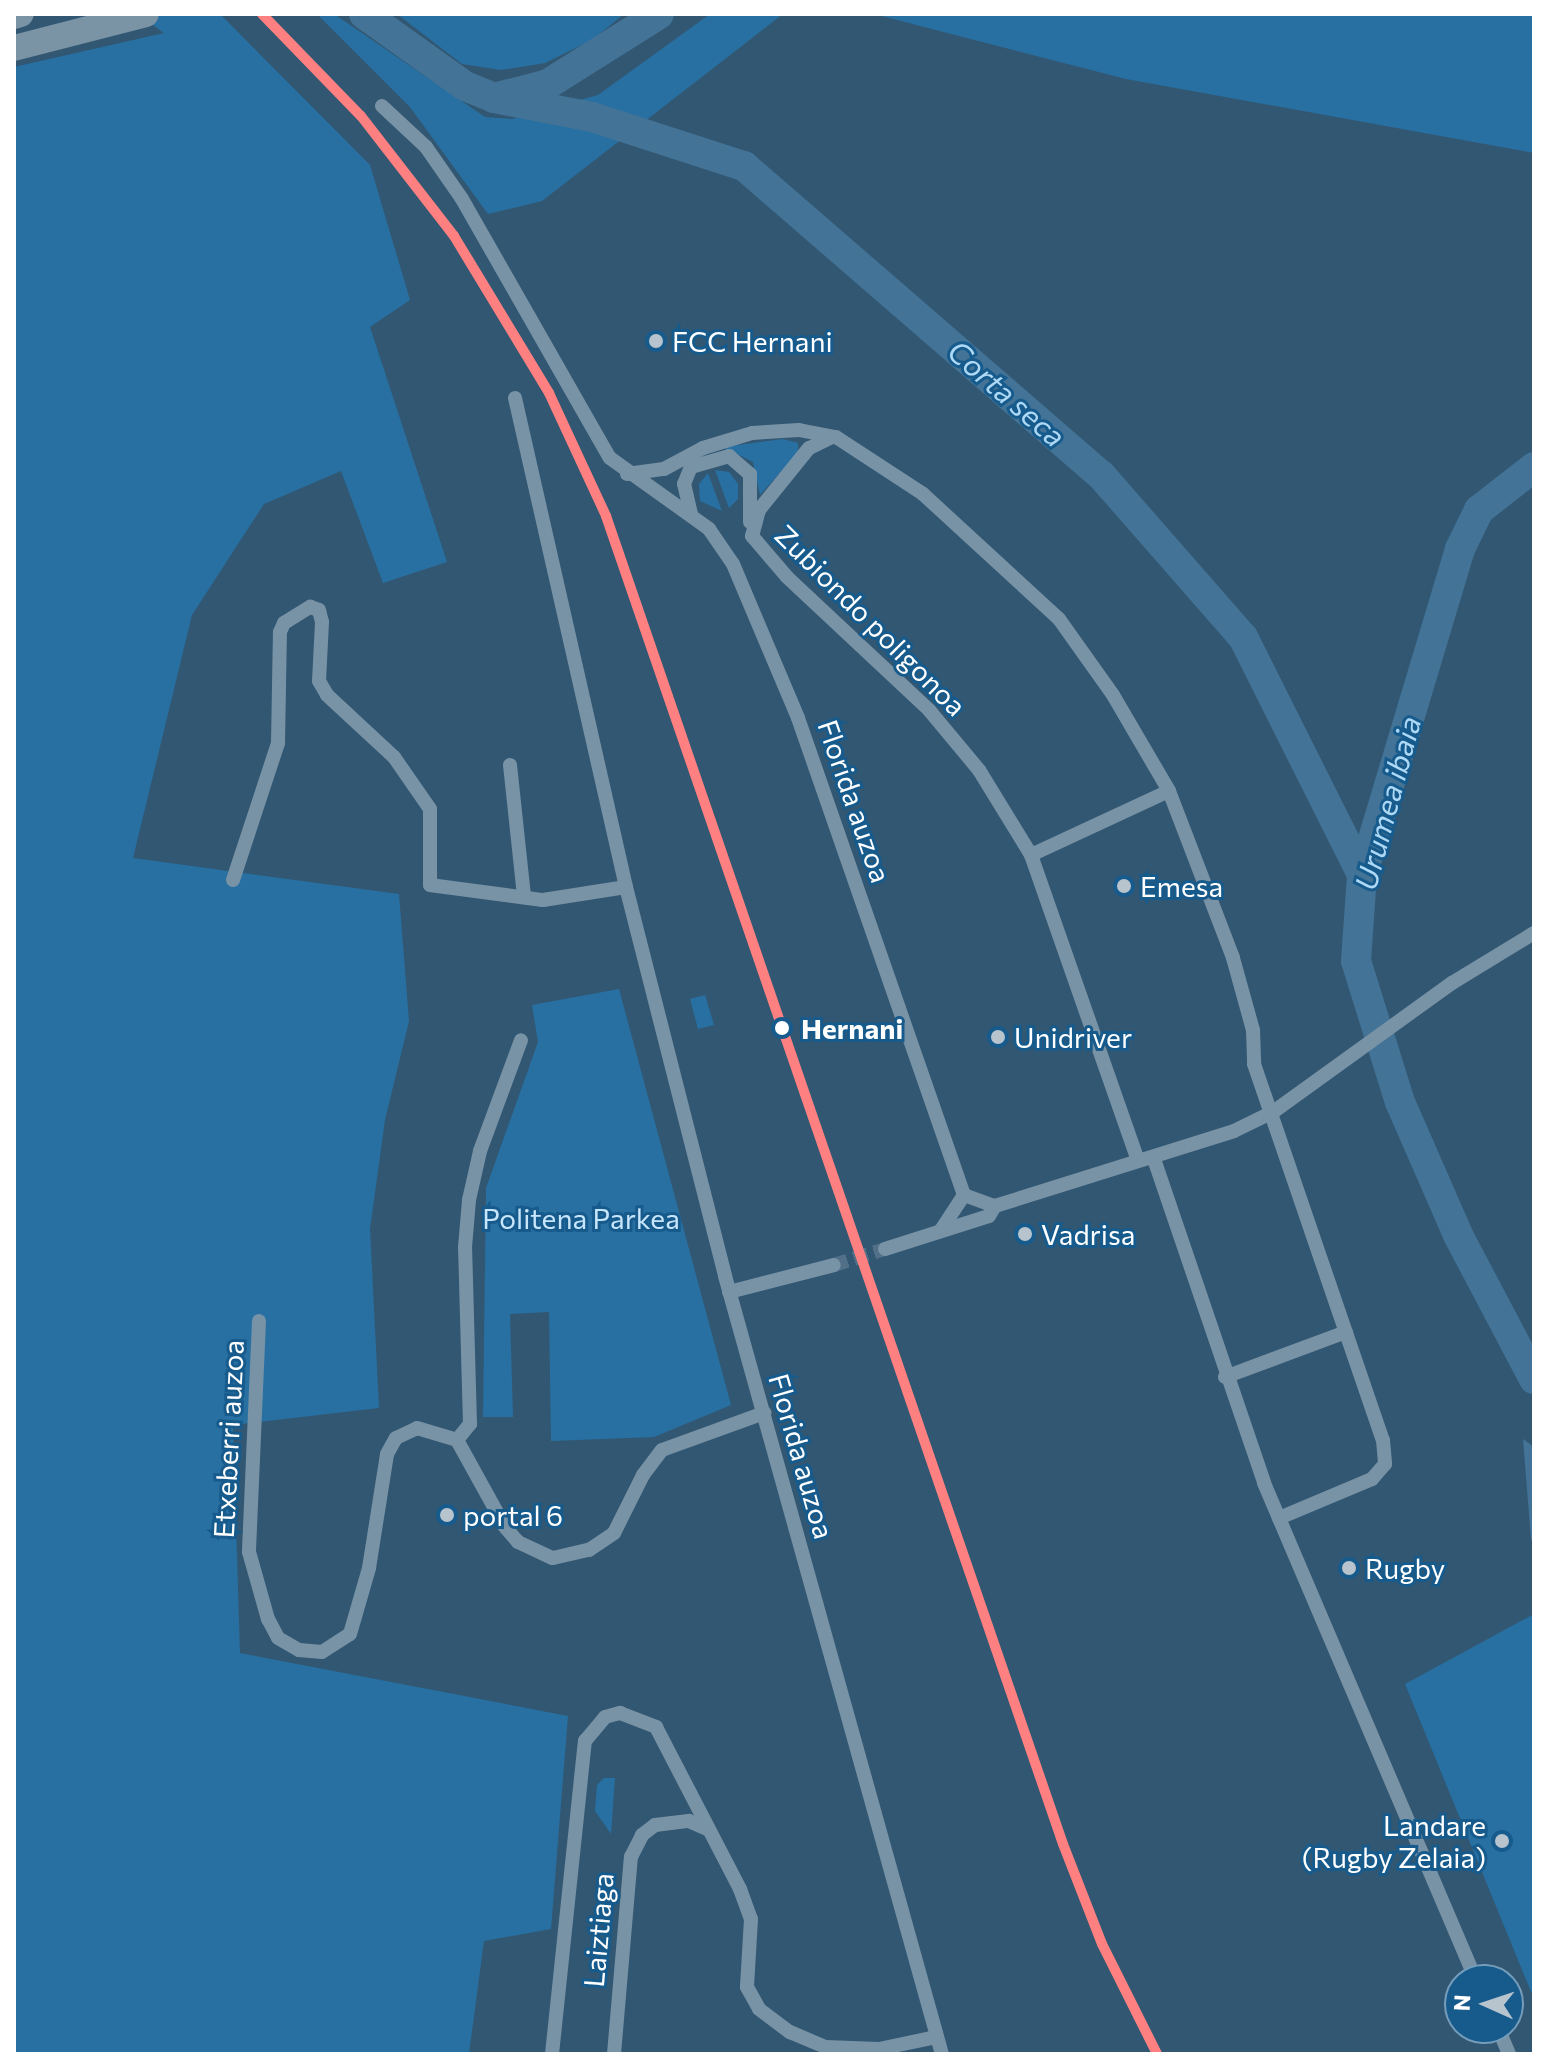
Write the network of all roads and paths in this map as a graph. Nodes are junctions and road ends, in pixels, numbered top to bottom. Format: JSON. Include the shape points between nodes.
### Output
{"nodes":[{"id":1,"x":21,"y":14,"type":"edge"},
{"id":2,"x":146,"y":14,"type":"edge"},
{"id":3,"x":14,"y":16,"type":"edge"},
{"id":4,"x":14,"y":48,"type":"edge"},
{"id":5,"x":382,"y":106,"type":"dead end"},
{"id":6,"x":515,"y":398,"type":"dead end"},
{"id":7,"x":836,"y":437,"type":"junction"},
{"id":8,"x":675,"y":462,"type":"junction"},
{"id":9,"x":627,"y":474,"type":"junction"},
{"id":10,"x":684,"y":484,"type":"junction"},
{"id":11,"x":662,"y":493,"type":"junction"},
{"id":12,"x":691,"y":514,"type":"junction"},
{"id":13,"x":752,"y":536,"type":"junction"},
{"id":14,"x":510,"y":765,"type":"dead end"},
{"id":15,"x":1169,"y":791,"type":"junction"},
{"id":16,"x":1031,"y":855,"type":"junction"},
{"id":17,"x":233,"y":880,"type":"dead end"},
{"id":18,"x":626,"y":887,"type":"junction"},
{"id":19,"x":524,"y":897,"type":"junction"},
{"id":20,"x":1534,"y":933,"type":"edge"},
{"id":21,"x":521,"y":1040,"type":"dead end"},
{"id":22,"x":1273,"y":1112,"type":"junction"},
{"id":23,"x":1154,"y":1159,"type":"junction"},
{"id":24,"x":1138,"y":1160,"type":"junction"},
{"id":25,"x":964,"y":1195,"type":"junction"},
{"id":26,"x":995,"y":1206,"type":"junction"},
{"id":27,"x":941,"y":1230,"type":"junction"},
{"id":28,"x":885,"y":1249,"type":"tunnel mouth"},
{"id":29,"x":834,"y":1265,"type":"tunnel mouth"},
{"id":30,"x":729,"y":1292,"type":"junction"},
{"id":31,"x":259,"y":1321,"type":"dead end"},
{"id":32,"x":1346,"y":1332,"type":"junction"},
{"id":33,"x":1225,"y":1377,"type":"junction"},
{"id":34,"x":764,"y":1413,"type":"junction"},
{"id":35,"x":457,"y":1440,"type":"junction"},
{"id":36,"x":1279,"y":1518,"type":"junction"},
{"id":37,"x":707,"y":1829,"type":"junction"},
{"id":38,"x":1469,"y":1964,"type":"edge"},
{"id":39,"x":936,"y":2037,"type":"junction"},
{"id":40,"x":552,"y":2054,"type":"edge"},
{"id":41,"x":614,"y":2054,"type":"edge"},
{"id":42,"x":939,"y":2054,"type":"edge"}],
"edges":[{"from":1,"to":3,"type":"highway"},
{"from":2,"to":4,"type":"highway"},
{"from":5,"to":9,"type":"street","via":[[426,147],[462,199],[564,370],[602,445]]},
{"from":6,"to":18,"type":"street","name":"Florida auzoa"},
{"from":7,"to":8,"type":"street","via":[[799,430],[752,433]]},
{"from":7,"to":13,"type":"street","name":"Zubiondo poligonoa","via":[[809,448],[759,510]]},
{"from":7,"to":15,"type":"street","via":[[923,494],[1059,619],[1113,695]]},
{"from":8,"to":9,"type":"street","via":[[652,472]]},
{"from":8,"to":11,"type":"street"},
{"from":9,"to":11,"type":"street","name":"Florida auzoa"},
{"from":10,"to":11,"type":"street"},
{"from":10,"to":12,"type":"street"},
{"from":10,"to":13,"type":"street","via":[[699,461],[729,456],[744,466],[752,485]]},
{"from":11,"to":12,"type":"street","name":"Florida auzoa"},
{"from":12,"to":25,"type":"street","name":"Florida auzoa","via":[[717,538],[733,564],[798,718]]},
{"from":13,"to":16,"type":"street","name":"Zubiondo poligonoa","via":[[787,577],[929,710],[979,770]]},
{"from":14,"to":19,"type":"street"},
{"from":15,"to":16,"type":"street"},
{"from":15,"to":22,"type":"street","via":[[1233,958],[1253,1030],[1254,1064]]},
{"from":16,"to":24,"type":"street","name":"Zubiondo poligonoa"},
{"from":17,"to":19,"type":"street","via":[[278,743],[280,632],[284,623],[310,607],[319,610],[322,622],[319,681],[327,695],[394,757],[430,809],[430,885]]},
{"from":18,"to":19,"type":"street","via":[[543,900]]},
{"from":18,"to":30,"type":"street","name":"Florida auzoa"},
{"from":20,"to":22,"type":"street"},
{"from":21,"to":35,"type":"street","via":[[480,1151],[469,1200],[465,1247],[470,1424]]},
{"from":22,"to":23,"type":"street"},
{"from":22,"to":32,"type":"street"},
{"from":23,"to":24,"type":"street"},
{"from":23,"to":33,"type":"street"},
{"from":24,"to":26,"type":"street"},
{"from":25,"to":26,"type":"street"},
{"from":25,"to":27,"type":"street"},
{"from":26,"to":27,"type":"street","via":[[989,1216]]},
{"from":27,"to":28,"type":"street"},
{"from":29,"to":30,"type":"street"},
{"from":30,"to":34,"type":"street","name":"Florida auzoa"},
{"from":31,"to":35,"type":"street","name":"Etxeberri auzoa","via":[[249,1552],[278,1638],[299,1650],[322,1652],[350,1634],[369,1568],[387,1454],[396,1438],[417,1428]]},
{"from":32,"to":33,"type":"street"},
{"from":32,"to":36,"type":"street","via":[[1383,1440],[1385,1464],[1372,1479]]},
{"from":33,"to":36,"type":"street"},
{"from":34,"to":35,"type":"street","via":[[662,1450],[614,1533],[572,1557],[553,1558],[518,1542]]},
{"from":34,"to":39,"type":"street","name":"Florida auzoa"},
{"from":36,"to":38,"type":"street"},
{"from":37,"to":39,"type":"street","via":[[751,1919],[747,1987],[759,2009],[790,2032],[825,2047],[879,2049]]},
{"from":37,"to":40,"type":"street","via":[[656,1727],[620,1713],[595,1727],[585,1741],[581,1764]]},
{"from":37,"to":41,"type":"street","name":"Laiztiaga","via":[[689,1821],[655,1825],[642,1835],[631,1857]]},
{"from":39,"to":42,"type":"street","name":"Florida auzoa"}]}
